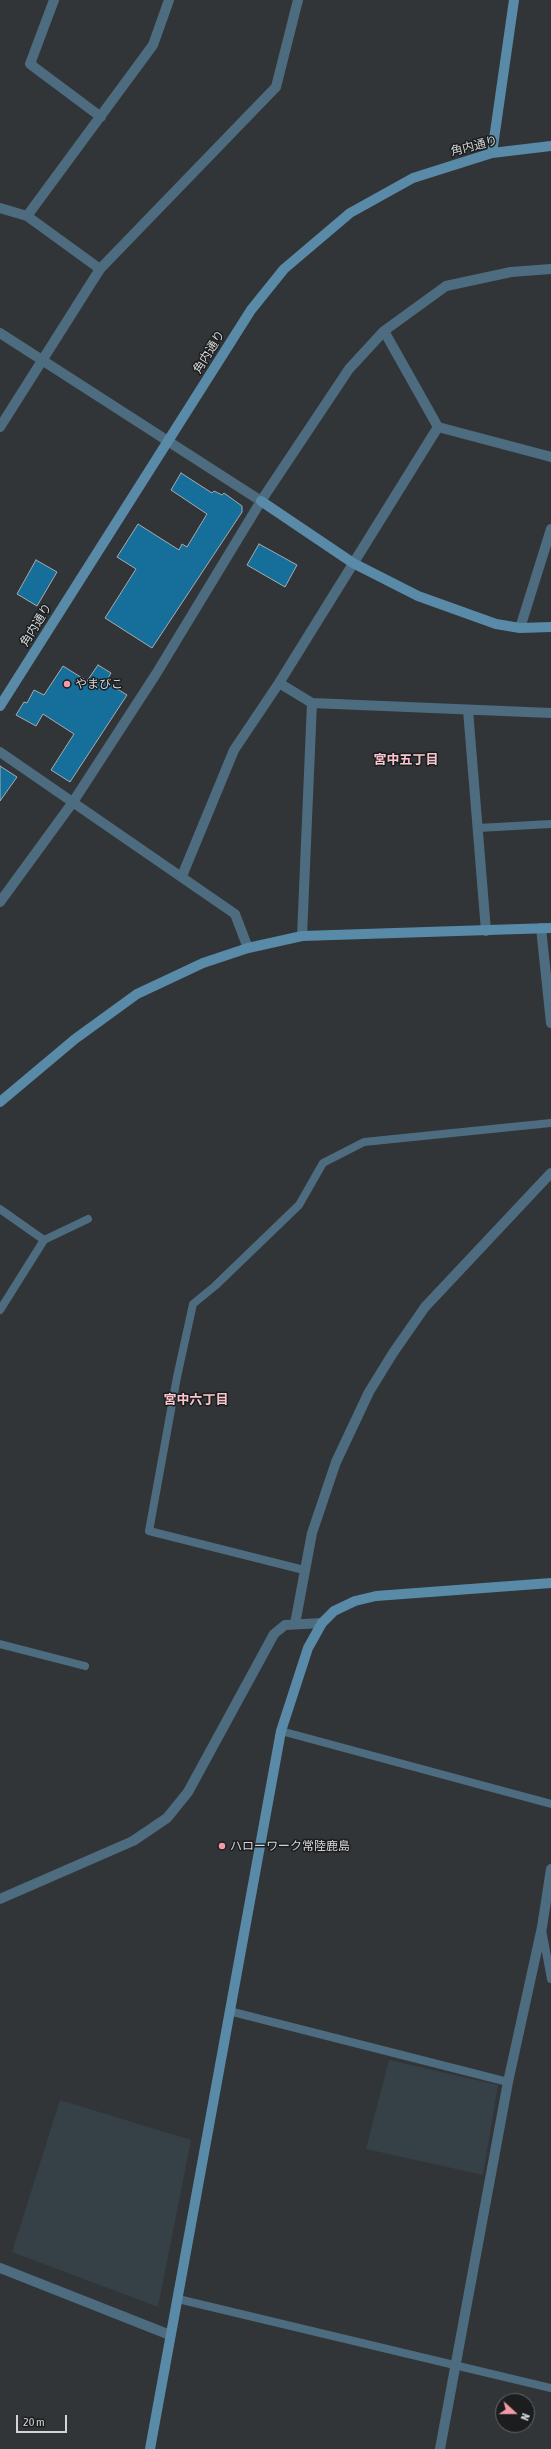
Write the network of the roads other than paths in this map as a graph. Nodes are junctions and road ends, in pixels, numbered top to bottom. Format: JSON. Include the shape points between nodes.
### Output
{"nodes":[{"id":1,"x":54,"y":0,"type":"edge"},
{"id":2,"x":169,"y":0,"type":"edge"},
{"id":3,"x":298,"y":0,"type":"edge"},
{"id":4,"x":514,"y":0,"type":"edge"},
{"id":5,"x":101,"y":117,"type":"junction"},
{"id":6,"x":551,"y":146,"type":"edge"},
{"id":7,"x":492,"y":152,"type":"junction"},
{"id":8,"x":0,"y":208,"type":"edge"},
{"id":9,"x":27,"y":216,"type":"junction"},
{"id":10,"x":100,"y":269,"type":"junction"},
{"id":11,"x":551,"y":269,"type":"edge"},
{"id":12,"x":384,"y":330,"type":"junction"},
{"id":13,"x":0,"y":334,"type":"edge"},
{"id":14,"x":43,"y":360,"type":"junction"},
{"id":15,"x":0,"y":426,"type":"edge"},
{"id":16,"x":438,"y":427,"type":"junction"},
{"id":17,"x":168,"y":440,"type":"junction"},
{"id":18,"x":551,"y":457,"type":"edge"},
{"id":19,"x":261,"y":501,"type":"junction"},
{"id":20,"x":551,"y":529,"type":"edge"},
{"id":21,"x":353,"y":563,"type":"junction"},
{"id":22,"x":551,"y":627,"type":"edge"},
{"id":23,"x":520,"y":628,"type":"junction"},
{"id":24,"x":278,"y":683,"type":"junction"},
{"id":25,"x":312,"y":702,"type":"junction"},
{"id":26,"x":0,"y":706,"type":"edge"},
{"id":27,"x":468,"y":710,"type":"junction"},
{"id":28,"x":551,"y":713,"type":"edge"},
{"id":29,"x":0,"y":752,"type":"edge"},
{"id":30,"x":73,"y":802,"type":"junction"},
{"id":31,"x":551,"y":824,"type":"edge"},
{"id":32,"x":478,"y":828,"type":"junction"},
{"id":33,"x":182,"y":876,"type":"junction"},
{"id":34,"x":0,"y":902,"type":"edge"},
{"id":35,"x":546,"y":928,"type":"edge"},
{"id":36,"x":486,"y":931,"type":"junction"},
{"id":37,"x":302,"y":936,"type":"junction"},
{"id":38,"x":248,"y":948,"type":"junction"},
{"id":39,"x":551,"y":1023,"type":"edge"},
{"id":40,"x":0,"y":1102,"type":"edge"},
{"id":41,"x":551,"y":1123,"type":"edge"},
{"id":42,"x":551,"y":1173,"type":"edge"},
{"id":43,"x":0,"y":1209,"type":"edge"},
{"id":44,"x":88,"y":1219,"type":"dead end"},
{"id":45,"x":44,"y":1240,"type":"junction"},
{"id":46,"x":0,"y":1310,"type":"edge"},
{"id":47,"x":304,"y":1570,"type":"junction"},
{"id":48,"x":551,"y":1583,"type":"edge"},
{"id":49,"x":322,"y":1623,"type":"junction"},
{"id":50,"x":294,"y":1624,"type":"junction"},
{"id":51,"x":0,"y":1644,"type":"edge"},
{"id":52,"x":85,"y":1666,"type":"dead end"},
{"id":53,"x":281,"y":1731,"type":"junction"},
{"id":54,"x":551,"y":1804,"type":"edge"},
{"id":55,"x":551,"y":1869,"type":"edge"},
{"id":56,"x":0,"y":1899,"type":"edge"},
{"id":57,"x":542,"y":1927,"type":"junction"},
{"id":58,"x":551,"y":1979,"type":"edge"},
{"id":59,"x":229,"y":2010,"type":"junction"},
{"id":60,"x":508,"y":2082,"type":"junction"},
{"id":61,"x":0,"y":2268,"type":"edge"},
{"id":62,"x":178,"y":2299,"type":"junction"},
{"id":63,"x":170,"y":2335,"type":"junction"},
{"id":64,"x":455,"y":2366,"type":"junction"},
{"id":65,"x":551,"y":2388,"type":"edge"},
{"id":66,"x":150,"y":2449,"type":"edge"},
{"id":67,"x":440,"y":2449,"type":"edge"}],
"edges":[{"from":1,"to":5,"type":"street","via":[[30,64]]},
{"from":2,"to":5,"type":"street","via":[[153,45]]},
{"from":3,"to":10,"type":"street","via":[[276,87]]},
{"from":4,"to":7,"type":"street"},
{"from":5,"to":9,"type":"street"},
{"from":6,"to":7,"type":"street","name":"角内通り"},
{"from":7,"to":17,"type":"street","name":"角内通り","via":[[413,178],[350,213],[284,269],[251,310]]},
{"from":8,"to":9,"type":"street"},
{"from":9,"to":10,"type":"street"},
{"from":10,"to":14,"type":"street"},
{"from":11,"to":12,"type":"street","via":[[511,272],[446,286]]},
{"from":12,"to":16,"type":"street"},
{"from":12,"to":19,"type":"street","via":[[349,369]]},
{"from":13,"to":14,"type":"street"},
{"from":14,"to":15,"type":"street"},
{"from":14,"to":17,"type":"street"},
{"from":16,"to":18,"type":"street"},
{"from":16,"to":21,"type":"street"},
{"from":17,"to":19,"type":"street"},
{"from":17,"to":26,"type":"street","name":"角内通り"},
{"from":19,"to":21,"type":"street"},
{"from":19,"to":30,"type":"street","via":[[156,674]]},
{"from":20,"to":23,"type":"street"},
{"from":21,"to":23,"type":"street","via":[[418,596],[496,624]]},
{"from":21,"to":24,"type":"street"},
{"from":22,"to":23,"type":"street"},
{"from":24,"to":25,"type":"street"},
{"from":24,"to":33,"type":"street","via":[[234,750]]},
{"from":25,"to":27,"type":"street"},
{"from":25,"to":37,"type":"street"},
{"from":27,"to":28,"type":"street"},
{"from":27,"to":32,"type":"street"},
{"from":29,"to":30,"type":"street"},
{"from":30,"to":33,"type":"street"},
{"from":30,"to":34,"type":"street"},
{"from":31,"to":32,"type":"lane"},
{"from":32,"to":36,"type":"street"},
{"from":33,"to":38,"type":"street","via":[[235,914]]},
{"from":35,"to":36,"type":"street"},
{"from":35,"to":39,"type":"street"},
{"from":36,"to":37,"type":"street"},
{"from":37,"to":38,"type":"street"},
{"from":38,"to":40,"type":"street","via":[[203,963],[137,994],[75,1039]]},
{"from":41,"to":47,"type":"lane","via":[[364,1142],[323,1163],[299,1205],[194,1304],[177,1377],[149,1531]]},
{"from":42,"to":47,"type":"street","via":[[426,1307],[393,1353],[369,1392],[336,1462],[312,1533]]},
{"from":43,"to":45,"type":"lane"},
{"from":44,"to":45,"type":"lane"},
{"from":45,"to":46,"type":"lane"},
{"from":47,"to":50,"type":"street"},
{"from":48,"to":49,"type":"street","via":[[376,1596],[355,1601],[334,1611]]},
{"from":49,"to":50,"type":"street"},
{"from":49,"to":53,"type":"street","via":[[308,1648]]},
{"from":50,"to":56,"type":"street","via":[[285,1625],[274,1634],[188,1792],[167,1818],[133,1841]]},
{"from":51,"to":52,"type":"lane"},
{"from":53,"to":54,"type":"lane"},
{"from":53,"to":59,"type":"street"},
{"from":55,"to":57,"type":"street"},
{"from":57,"to":58,"type":"lane"},
{"from":57,"to":60,"type":"street"},
{"from":59,"to":60,"type":"lane"},
{"from":59,"to":62,"type":"street"},
{"from":60,"to":64,"type":"street"},
{"from":61,"to":63,"type":"street"},
{"from":62,"to":63,"type":"street"},
{"from":62,"to":64,"type":"lane"},
{"from":63,"to":66,"type":"street"},
{"from":64,"to":65,"type":"lane"},
{"from":64,"to":67,"type":"street"}]}
